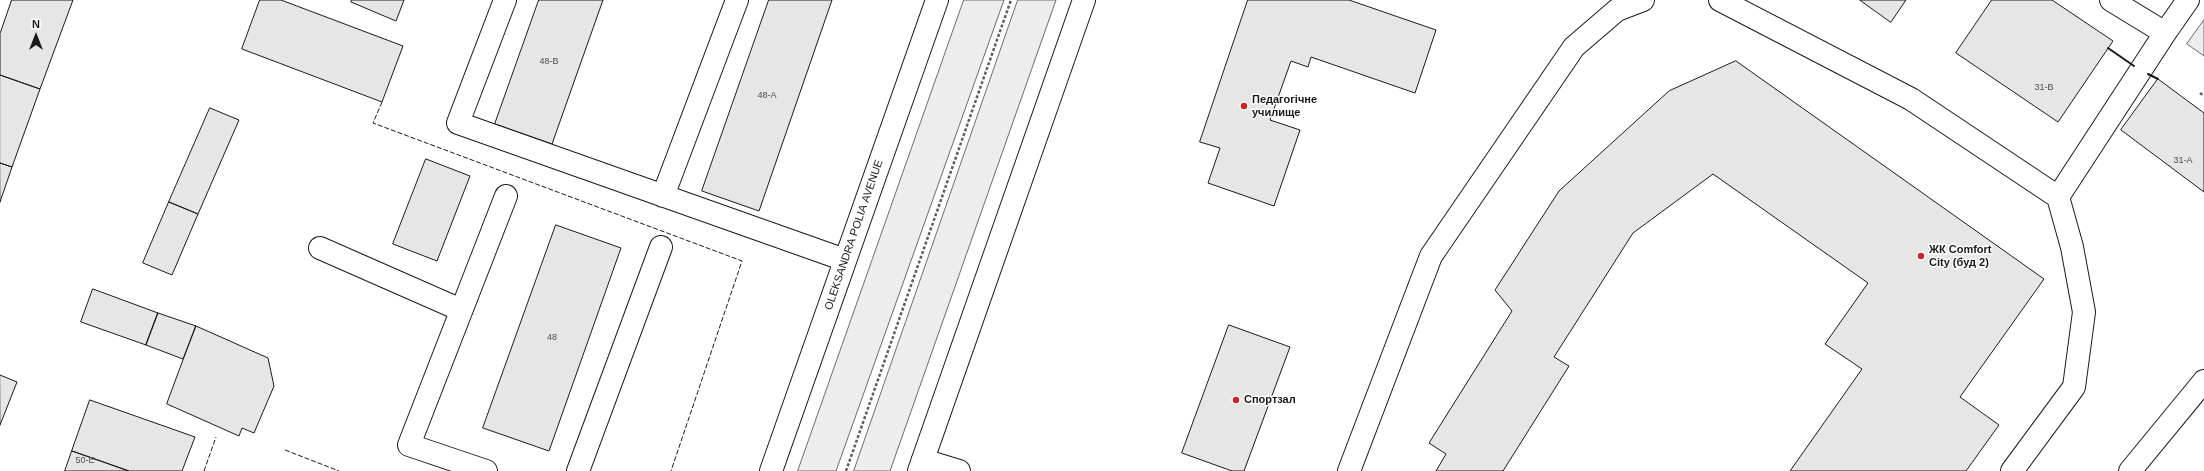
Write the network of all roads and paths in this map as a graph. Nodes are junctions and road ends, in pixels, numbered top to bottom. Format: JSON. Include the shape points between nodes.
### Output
{"nodes":[{"id":1,"x":505,"y":0,"type":"edge"},
{"id":2,"x":737,"y":0,"type":"edge"},
{"id":3,"x":937,"y":0,"type":"edge"},
{"id":4,"x":1012,"y":0,"type":"edge"},
{"id":5,"x":1084,"y":0,"type":"edge"},
{"id":6,"x":1643,"y":0,"type":"edge"},
{"id":7,"x":1720,"y":0,"type":"edge"},
{"id":8,"x":2111,"y":0,"type":"edge"},
{"id":9,"x":2188,"y":0,"type":"edge"},
{"id":10,"x":2165,"y":33,"type":"junction"},
{"id":11,"x":2200,"y":93,"type":"dead end"},
{"id":12,"x":2204,"y":96,"type":"edge"},
{"id":13,"x":506,"y":196,"type":"dead end"},
{"id":14,"x":663,"y":196,"type":"junction"},
{"id":15,"x":2058,"y":197,"type":"junction"},
{"id":16,"x":661,"y":247,"type":"dead end"},
{"id":17,"x":320,"y":248,"type":"dead end"},
{"id":18,"x":845,"y":260,"type":"junction"},
{"id":19,"x":461,"y":310,"type":"junction"},
{"id":20,"x":2204,"y":381,"type":"edge"},
{"id":21,"x":921,"y":466,"type":"edge"},
{"id":22,"x":486,"y":471,"type":"edge"},
{"id":23,"x":578,"y":471,"type":"edge"},
{"id":24,"x":771,"y":471,"type":"edge"},
{"id":25,"x":846,"y":471,"type":"edge"},
{"id":26,"x":959,"y":471,"type":"edge"},
{"id":27,"x":1349,"y":471,"type":"edge"},
{"id":28,"x":2012,"y":471,"type":"edge"},
{"id":29,"x":2130,"y":471,"type":"edge"}],
"edges":[{"from":1,"to":14,"type":"main road","via":[[458,123]]},
{"from":2,"to":14,"type":"main road"},
{"from":3,"to":18,"type":"main road","name":"OLEKSANDRA POLIA AVENUE"},
{"from":4,"to":25,"type":"path"},
{"from":5,"to":21,"type":"main road"},
{"from":6,"to":27,"type":"main road","via":[[1617,10],[1574,47],[1431,256]]},
{"from":7,"to":15,"type":"main road","via":[[1911,99]]},
{"from":8,"to":10,"type":"main road"},
{"from":9,"to":10,"type":"main road"},
{"from":10,"to":15,"type":"main road"},
{"from":11,"to":12,"type":"path"},
{"from":13,"to":19,"type":"main road"},
{"from":14,"to":18,"type":"main road"},
{"from":15,"to":28,"type":"main road","via":[[2072,247],[2084,312],[2074,387]]},
{"from":16,"to":23,"type":"main road"},
{"from":17,"to":19,"type":"main road"},
{"from":18,"to":24,"type":"main road","name":"OLEKSANDRA POLIA AVENUE"},
{"from":19,"to":22,"type":"main road","via":[[409,445]]},
{"from":20,"to":29,"type":"main road"},
{"from":21,"to":26,"type":"main road"}]}
